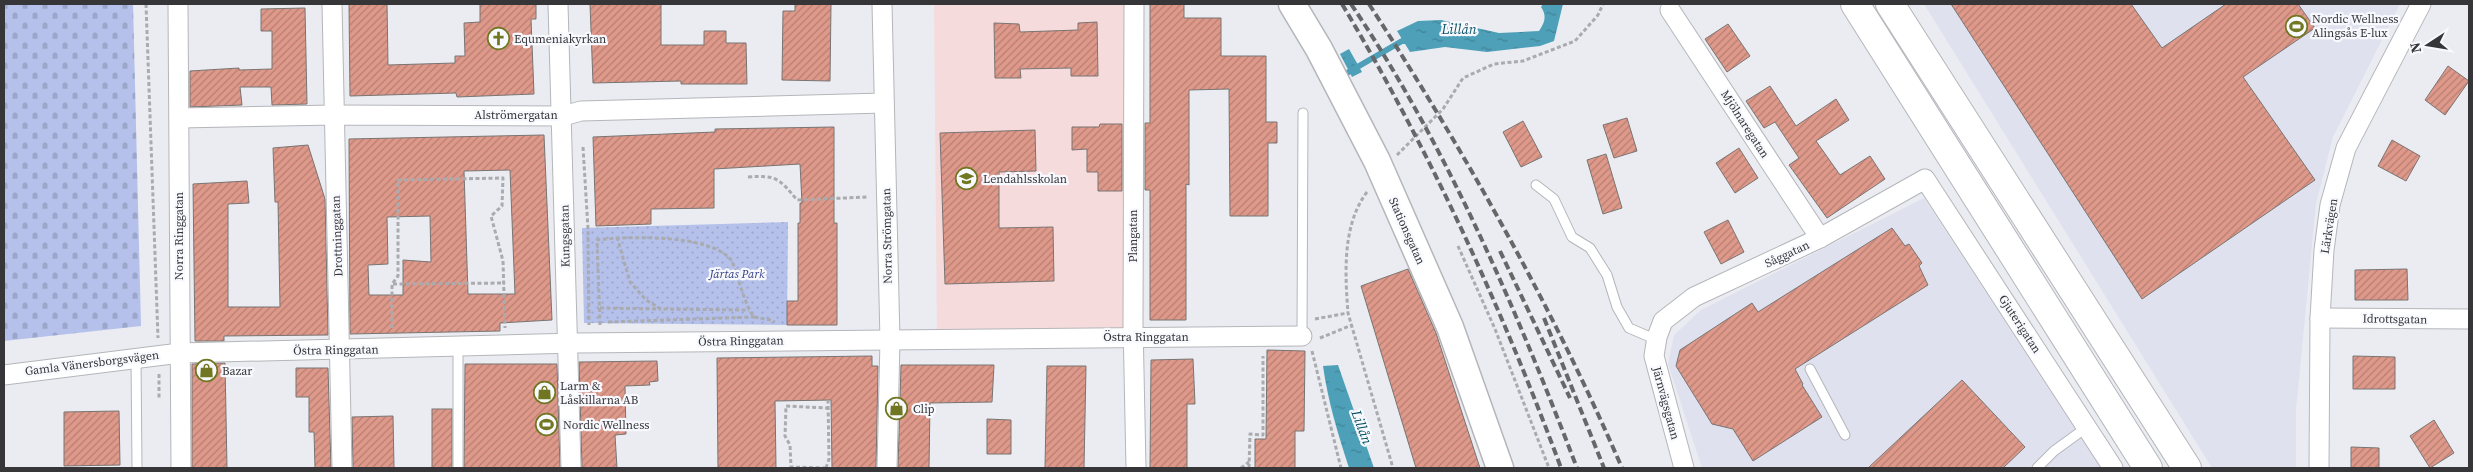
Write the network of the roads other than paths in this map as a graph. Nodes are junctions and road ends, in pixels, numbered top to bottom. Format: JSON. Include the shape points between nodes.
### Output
{"nodes":[{"id":1,"x":178,"y":4,"type":"edge"},
{"id":2,"x":332,"y":4,"type":"edge"},
{"id":3,"x":558,"y":4,"type":"edge"},
{"id":4,"x":882,"y":4,"type":"edge"},
{"id":5,"x":1134,"y":4,"type":"edge"},
{"id":6,"x":1292,"y":4,"type":"edge"},
{"id":7,"x":1855,"y":4,"type":"edge"},
{"id":8,"x":1890,"y":4,"type":"edge"},
{"id":9,"x":2421,"y":4,"type":"edge"},
{"id":10,"x":1670,"y":10,"type":"dead end"},
{"id":11,"x":884,"y":102,"type":"junction"},
{"id":12,"x":1303,"y":113,"type":"dead end"},
{"id":13,"x":334,"y":115,"type":"junction"},
{"id":14,"x":563,"y":116,"type":"junction"},
{"id":15,"x":179,"y":118,"type":"junction"},
{"id":16,"x":1925,"y":179,"type":"joint"},
{"id":17,"x":1536,"y":186,"type":"dead end"},
{"id":18,"x":1820,"y":238,"type":"junction"},
{"id":19,"x":2320,"y":318,"type":"junction"},
{"id":20,"x":2469,"y":319,"type":"edge"},
{"id":21,"x":567,"y":336,"type":"junction"},
{"id":22,"x":1134,"y":337,"type":"junction"},
{"id":23,"x":1657,"y":338,"type":"junction"},
{"id":24,"x":890,"y":340,"type":"junction"},
{"id":25,"x":1310,"y":341,"type":"joint"},
{"id":26,"x":179,"y":346,"type":"junction"},
{"id":27,"x":458,"y":347,"type":"junction"},
{"id":28,"x":340,"y":349,"type":"junction"},
{"id":29,"x":136,"y":358,"type":"junction"},
{"id":30,"x":1810,"y":369,"type":"dead end"},
{"id":31,"x":4,"y":375,"type":"edge"},
{"id":32,"x":2087,"y":427,"type":"junction"},
{"id":33,"x":1845,"y":435,"type":"dead end"},
{"id":34,"x":137,"y":468,"type":"edge"},
{"id":35,"x":180,"y":468,"type":"edge"},
{"id":36,"x":342,"y":468,"type":"edge"},
{"id":37,"x":458,"y":468,"type":"edge"},
{"id":38,"x":571,"y":468,"type":"edge"},
{"id":39,"x":888,"y":468,"type":"edge"},
{"id":40,"x":1136,"y":468,"type":"edge"},
{"id":41,"x":1500,"y":468,"type":"edge"},
{"id":42,"x":1684,"y":468,"type":"edge"},
{"id":43,"x":2037,"y":468,"type":"edge"},
{"id":44,"x":2113,"y":468,"type":"edge"},
{"id":45,"x":2148,"y":468,"type":"edge"},
{"id":46,"x":2187,"y":468,"type":"edge"},
{"id":47,"x":2319,"y":468,"type":"edge"}],
"edges":[{"from":1,"to":15,"type":"street","name":"Norra Ringgatan"},
{"from":2,"to":13,"type":"street","name":"Drottninggatan"},
{"from":3,"to":14,"type":"street","name":"Kungsgatan"},
{"from":4,"to":11,"type":"street","name":"Norra Strömgatan"},
{"from":5,"to":22,"type":"street","name":"Plangatan"},
{"from":6,"to":41,"type":"street","name":"Stationsgatan","via":[[1377,161],[1450,327]]},
{"from":7,"to":45,"type":"highway"},
{"from":8,"to":46,"type":"highway"},
{"from":9,"to":19,"type":"street","name":"Lärkvägen","via":[[2346,148],[2330,205]]},
{"from":10,"to":18,"type":"street","name":"Mjölnaregatan"},
{"from":11,"to":14,"type":"street","name":"Alströmergatan","via":[[581,111]]},
{"from":11,"to":24,"type":"street","name":"Norra Strömgatan"},
{"from":12,"to":25,"type":"lane"},
{"from":13,"to":14,"type":"street","name":"Alströmergatan"},
{"from":13,"to":15,"type":"street","name":"Alströmergatan"},
{"from":13,"to":28,"type":"street","name":"Drottninggatan"},
{"from":14,"to":21,"type":"street","name":"Kungsgatan"},
{"from":15,"to":26,"type":"street","name":"Norra Ringgatan"},
{"from":16,"to":18,"type":"street","name":"Såggatan"},
{"from":16,"to":32,"type":"street","name":"Gjuterigatan"},
{"from":17,"to":23,"type":"lane","via":[[1554,199],[1572,237],[1590,248],[1607,276],[1617,307],[1629,328]]},
{"from":18,"to":23,"type":"street","name":"Såggatan","via":[[1694,297],[1663,321]]},
{"from":19,"to":20,"type":"street","name":"Idrottsgatan"},
{"from":19,"to":47,"type":"street","name":"Lärkvägen"},
{"from":21,"to":24,"type":"street","name":"Östra Ringgatan","via":[[601,343]]},
{"from":21,"to":27,"type":"street","name":"Östra Ringgatan","via":[[506,346]]},
{"from":21,"to":38,"type":"street","name":"Kungsgatan"},
{"from":22,"to":24,"type":"street","name":"Östra Ringgatan"},
{"from":22,"to":25,"type":"street","name":"Östra Ringgatan"},
{"from":22,"to":40,"type":"street","name":"Plangatan"},
{"from":23,"to":42,"type":"street","name":"Järnvägsgatan","via":[[1654,356]]},
{"from":24,"to":39,"type":"street","name":"Norra Strömgatan"},
{"from":26,"to":28,"type":"street","name":"Östra Ringgatan"},
{"from":26,"to":29,"type":"street","name":"Gamla Vänersborgsvägen"},
{"from":26,"to":35,"type":"street","name":"Norra Ringgatan"},
{"from":27,"to":28,"type":"street","name":"Östra Ringgatan"},
{"from":27,"to":37,"type":"lane"},
{"from":28,"to":36,"type":"street","name":"Drottninggatan"},
{"from":29,"to":31,"type":"street","name":"Gamla Vänersborgsvägen"},
{"from":29,"to":34,"type":"lane"},
{"from":30,"to":33,"type":"lane"},
{"from":32,"to":43,"type":"lane"},
{"from":32,"to":44,"type":"street","name":"Gjuterigatan"}]}
